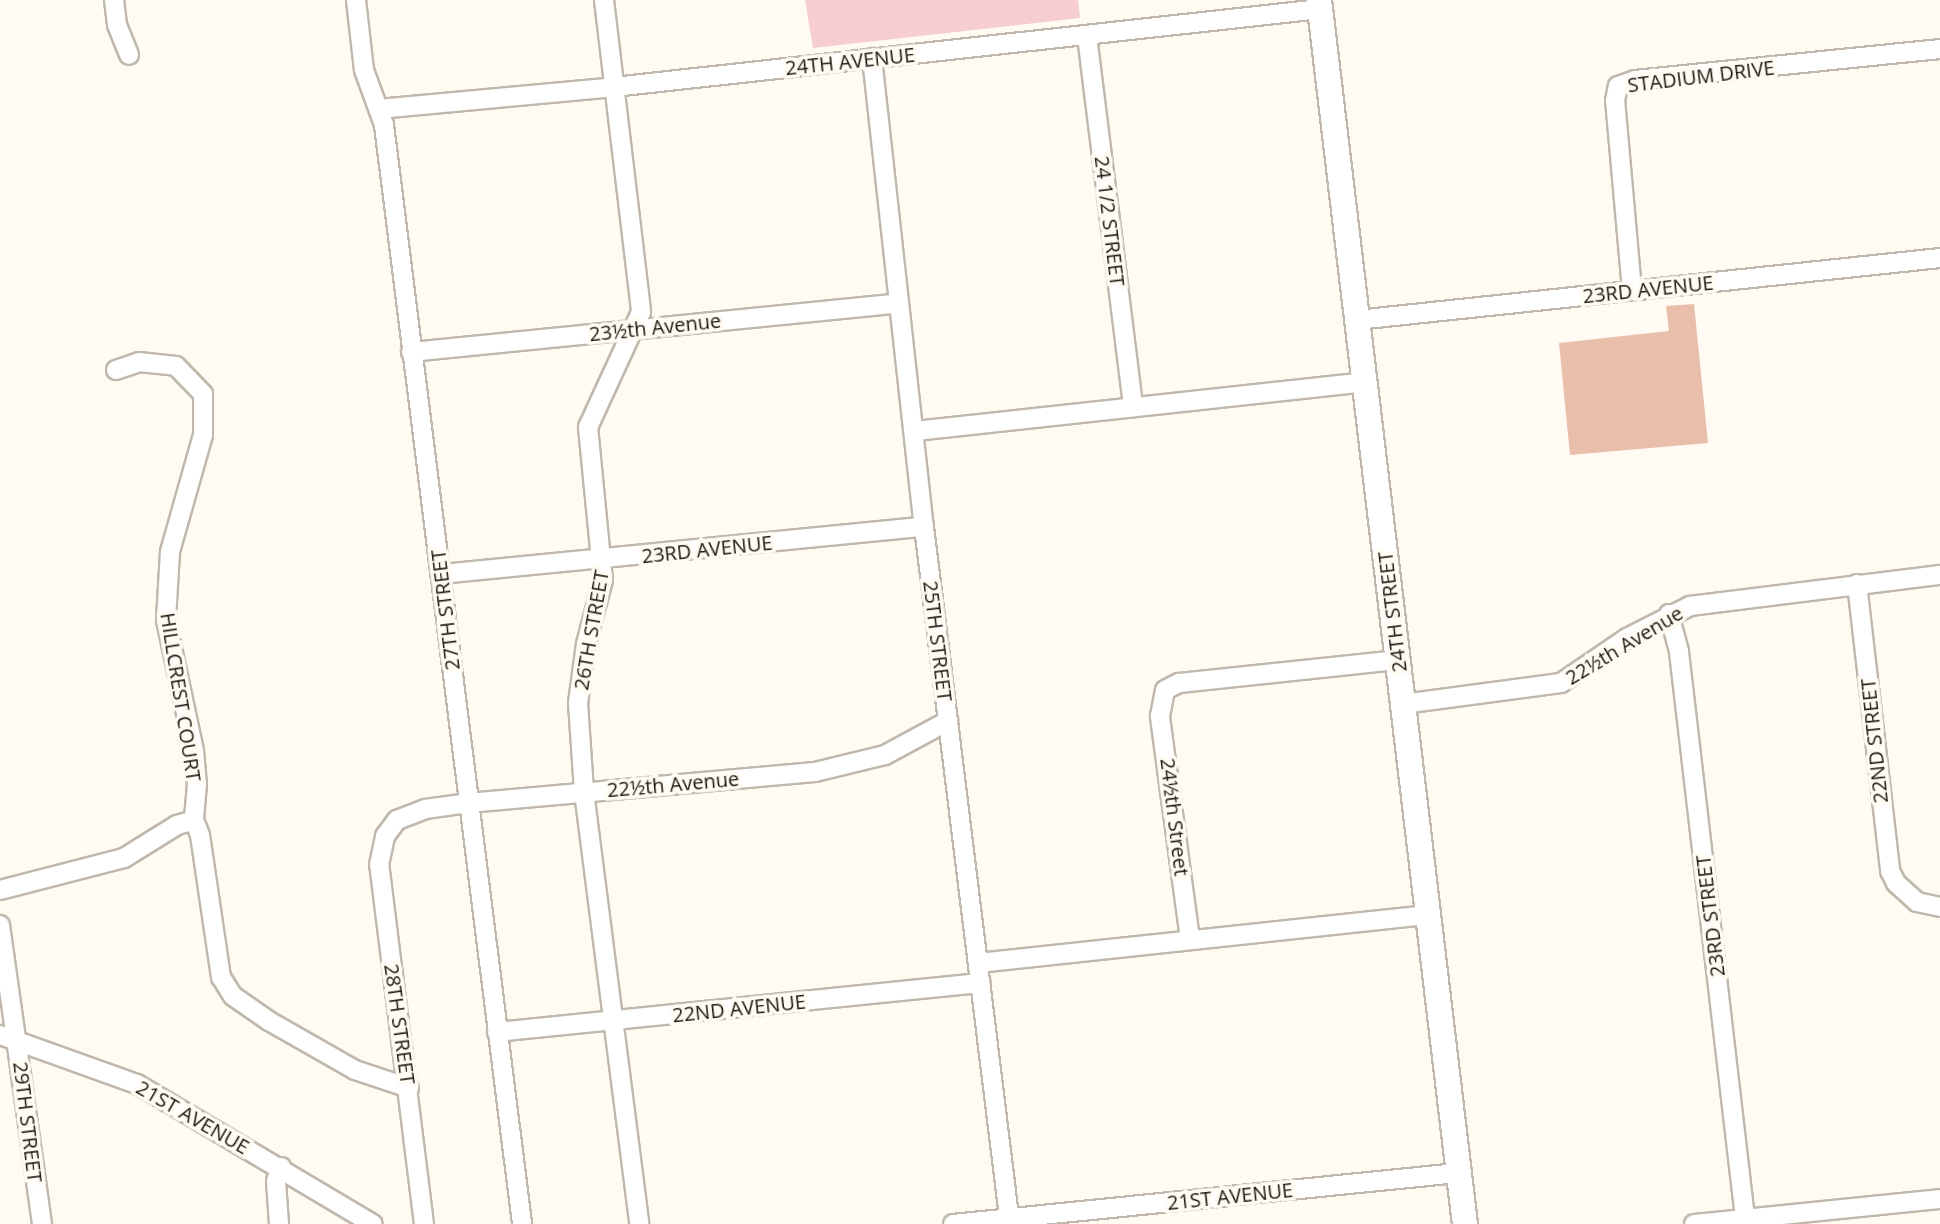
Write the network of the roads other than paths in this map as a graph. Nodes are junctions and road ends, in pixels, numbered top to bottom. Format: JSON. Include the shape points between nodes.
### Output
{"nodes":[{"id":1,"x":114,"y":0,"type":"edge"},
{"id":2,"x":356,"y":0,"type":"edge"},
{"id":3,"x":604,"y":0,"type":"edge"},
{"id":4,"x":1319,"y":5,"type":"edge"},
{"id":5,"x":1087,"y":36,"type":"junction"},
{"id":6,"x":1940,"y":49,"type":"edge"},
{"id":7,"x":129,"y":55,"type":"dead end"},
{"id":8,"x":872,"y":58,"type":"junction"},
{"id":9,"x":614,"y":87,"type":"junction"},
{"id":10,"x":379,"y":109,"type":"junction"},
{"id":11,"x":1940,"y":258,"type":"edge"},
{"id":12,"x":1632,"y":290,"type":"junction"},
{"id":13,"x":899,"y":303,"type":"junction"},
{"id":14,"x":1357,"y":320,"type":"junction"},
{"id":15,"x":634,"y":330,"type":"junction"},
{"id":16,"x":411,"y":352,"type":"junction"},
{"id":17,"x":116,"y":370,"type":"dead end"},
{"id":18,"x":1364,"y":382,"type":"junction"},
{"id":19,"x":1133,"y":407,"type":"junction"},
{"id":20,"x":915,"y":431,"type":"junction"},
{"id":21,"x":924,"y":527,"type":"junction"},
{"id":22,"x":603,"y":559,"type":"junction"},
{"id":23,"x":441,"y":574,"type":"junction"},
{"id":24,"x":1940,"y":575,"type":"edge"},
{"id":25,"x":1857,"y":584,"type":"junction"},
{"id":26,"x":1669,"y":614,"type":"junction"},
{"id":27,"x":1397,"y":660,"type":"junction"},
{"id":28,"x":1403,"y":704,"type":"junction"},
{"id":29,"x":948,"y":721,"type":"junction"},
{"id":30,"x":584,"y":792,"type":"junction"},
{"id":31,"x":468,"y":803,"type":"junction"},
{"id":32,"x":194,"y":820,"type":"junction"},
{"id":33,"x":393,"y":826,"type":"joint"},
{"id":34,"x":0,"y":890,"type":"edge"},
{"id":35,"x":1940,"y":907,"type":"edge"},
{"id":36,"x":1428,"y":915,"type":"junction"},
{"id":37,"x":0,"y":925,"type":"edge"},
{"id":38,"x":1190,"y":939,"type":"junction"},
{"id":39,"x":978,"y":963,"type":"junction"},
{"id":40,"x":981,"y":983,"type":"junction"},
{"id":41,"x":615,"y":1021,"type":"junction"},
{"id":42,"x":497,"y":1032,"type":"junction"},
{"id":43,"x":9,"y":1038,"type":"edge"},
{"id":44,"x":409,"y":1088,"type":"junction"},
{"id":45,"x":281,"y":1167,"type":"junction"},
{"id":46,"x":1458,"y":1173,"type":"junction"},
{"id":47,"x":1940,"y":1199,"type":"edge"},
{"id":48,"x":1758,"y":1219,"type":"edge"},
{"id":49,"x":1009,"y":1221,"type":"edge"},
{"id":50,"x":42,"y":1224,"type":"edge"},
{"id":51,"x":279,"y":1224,"type":"edge"},
{"id":52,"x":373,"y":1224,"type":"edge"},
{"id":53,"x":424,"y":1224,"type":"edge"},
{"id":54,"x":522,"y":1224,"type":"edge"},
{"id":55,"x":639,"y":1224,"type":"edge"},
{"id":56,"x":953,"y":1224,"type":"edge"},
{"id":57,"x":1465,"y":1224,"type":"edge"},
{"id":58,"x":1694,"y":1224,"type":"edge"}],
"edges":[{"from":1,"to":7,"type":"street"},
{"from":2,"to":10,"type":"street","name":"27TH STREET","via":[[364,70]]},
{"from":3,"to":9,"type":"street","name":"26TH STREET"},
{"from":4,"to":5,"type":"street","name":"24TH AVENUE"},
{"from":4,"to":14,"type":"street","name":"24TH STREET"},
{"from":5,"to":8,"type":"street","name":"24TH AVENUE"},
{"from":5,"to":19,"type":"street","name":"24 1/2 STREET"},
{"from":6,"to":12,"type":"street","name":"STADIUM DRIVE","via":[[1635,80],[1618,86],[1615,101]]},
{"from":8,"to":9,"type":"street","name":"24TH AVENUE"},
{"from":8,"to":13,"type":"street","name":"25TH STREET"},
{"from":9,"to":10,"type":"street","name":"24TH AVENUE"},
{"from":9,"to":15,"type":"street","name":"26TH STREET","via":[[642,299]]},
{"from":10,"to":16,"type":"street","name":"27TH STREET"},
{"from":11,"to":12,"type":"street","name":"23RD AVENUE"},
{"from":12,"to":14,"type":"street","name":"23RD AVENUE"},
{"from":13,"to":15,"type":"street","name":"23½th Avenue"},
{"from":13,"to":20,"type":"street","name":"25TH STREET"},
{"from":14,"to":18,"type":"street","name":"24TH STREET"},
{"from":15,"to":16,"type":"street","name":"23½th Avenue"},
{"from":15,"to":22,"type":"street","name":"26TH STREET","via":[[588,427]]},
{"from":16,"to":23,"type":"street","name":"27TH STREET"},
{"from":17,"to":32,"type":"street","name":"HILLCREST COURT","via":[[139,362],[176,366],[203,394],[203,435],[175,530],[166,597],[171,652],[194,751]]},
{"from":18,"to":19,"type":"street"},
{"from":18,"to":27,"type":"street","name":"24TH STREET"},
{"from":19,"to":20,"type":"street"},
{"from":20,"to":21,"type":"street","name":"25TH STREET"},
{"from":21,"to":22,"type":"street","name":"23RD AVENUE"},
{"from":21,"to":29,"type":"street","name":"25TH STREET"},
{"from":22,"to":23,"type":"street","name":"23RD AVENUE"},
{"from":22,"to":30,"type":"street","name":"26TH STREET","via":[[578,703]]},
{"from":23,"to":31,"type":"street","name":"27TH STREET"},
{"from":24,"to":25,"type":"street","name":"22½th Avenue"},
{"from":25,"to":26,"type":"street","name":"22½th Avenue","via":[[1710,602]]},
{"from":25,"to":35,"type":"street","name":"22ND STREET","via":[[1890,871],[1917,902]]},
{"from":26,"to":28,"type":"street","name":"22½th Avenue","via":[[1561,683]]},
{"from":26,"to":48,"type":"street","name":"23RD STREET","via":[[1679,652]]},
{"from":27,"to":28,"type":"street","name":"24TH STREET"},
{"from":27,"to":38,"type":"street","name":"24½th Street","via":[[1179,683],[1161,697]]},
{"from":28,"to":36,"type":"street","name":"24TH STREET"},
{"from":29,"to":30,"type":"street","name":"22½th Avenue","via":[[885,755],[815,772]]},
{"from":29,"to":39,"type":"street","name":"25TH STREET"},
{"from":30,"to":31,"type":"street","name":"22½th Avenue"},
{"from":30,"to":41,"type":"street","name":"26TH STREET"},
{"from":31,"to":33,"type":"street","name":"22½th Avenue","via":[[425,809]]},
{"from":31,"to":42,"type":"street","name":"27TH STREET"},
{"from":32,"to":34,"type":"street","via":[[124,858]]},
{"from":32,"to":44,"type":"street","name":"HILLCREST COURT","via":[[221,977],[233,996],[355,1070]]},
{"from":33,"to":44,"type":"street","name":"28TH STREET","via":[[385,836],[379,865]]},
{"from":36,"to":38,"type":"street"},
{"from":36,"to":46,"type":"street","name":"24TH STREET"},
{"from":37,"to":43,"type":"street","name":"29TH STREET"},
{"from":38,"to":39,"type":"street"},
{"from":39,"to":40,"type":"street","name":"25TH STREET"},
{"from":40,"to":41,"type":"street","name":"22ND AVENUE"},
{"from":40,"to":49,"type":"street","name":"25TH STREET"},
{"from":41,"to":42,"type":"street","name":"22ND AVENUE"},
{"from":41,"to":55,"type":"street","name":"26TH STREET"},
{"from":42,"to":54,"type":"street","name":"27TH STREET"},
{"from":43,"to":45,"type":"street","name":"21ST AVENUE","via":[[137,1084]]},
{"from":43,"to":50,"type":"street","name":"29TH STREET"},
{"from":44,"to":53,"type":"street","name":"28TH STREET"},
{"from":45,"to":51,"type":"street","via":[[275,1189]]},
{"from":45,"to":52,"type":"street","name":"21ST AVENUE"},
{"from":46,"to":49,"type":"street","name":"21ST AVENUE"},
{"from":46,"to":57,"type":"street","name":"24TH STREET"},
{"from":47,"to":48,"type":"street"},
{"from":48,"to":58,"type":"street"},
{"from":49,"to":56,"type":"street","name":"21ST AVENUE"}]}
